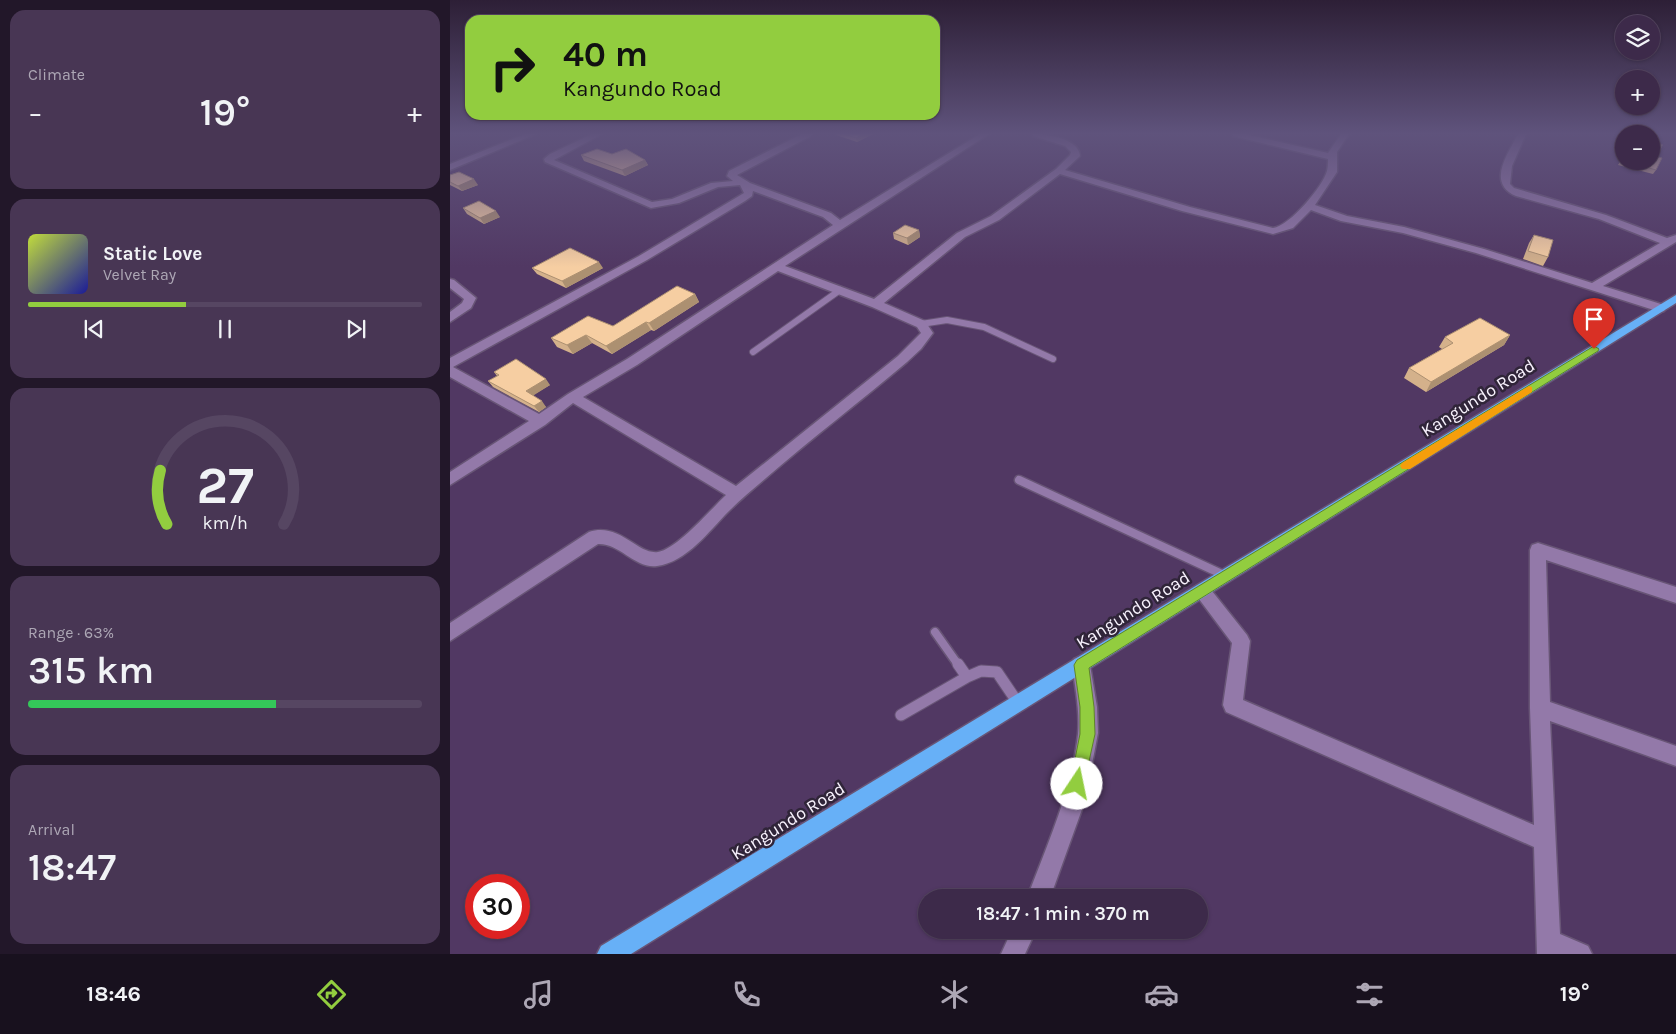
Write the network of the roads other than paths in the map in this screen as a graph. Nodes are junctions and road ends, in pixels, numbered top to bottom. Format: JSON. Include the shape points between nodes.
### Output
{"nodes":[{"id":1,"x":589,"y":179,"type":"edge"},
{"id":2,"x":735,"y":179,"type":"edge"},
{"id":3,"x":913,"y":179,"type":"edge"},
{"id":4,"x":1049,"y":179,"type":"edge"},
{"id":5,"x":1085,"y":179,"type":"edge"},
{"id":6,"x":1328,"y":179,"type":"edge"},
{"id":7,"x":1505,"y":179,"type":"edge"},
{"id":8,"x":744,"y":183,"type":"junction"},
{"id":9,"x":1309,"y":206,"type":"junction"},
{"id":10,"x":840,"y":225,"type":"junction"},
{"id":11,"x":1672,"y":240,"type":"edge"},
{"id":12,"x":778,"y":267,"type":"junction"},
{"id":13,"x":450,"y":282,"type":"edge"},
{"id":14,"x":1595,"y":286,"type":"junction"},
{"id":15,"x":840,"y":290,"type":"junction"},
{"id":16,"x":1676,"y":298,"type":"edge"},
{"id":17,"x":876,"y":304,"type":"junction"},
{"id":18,"x":1660,"y":308,"type":"junction"},
{"id":19,"x":450,"y":318,"type":"edge"},
{"id":20,"x":921,"y":324,"type":"junction"},
{"id":21,"x":753,"y":352,"type":"dead end"},
{"id":22,"x":1053,"y":359,"type":"dead end"},
{"id":23,"x":450,"y":364,"type":"edge"},
{"id":24,"x":450,"y":371,"type":"edge"},
{"id":25,"x":573,"y":397,"type":"junction"},
{"id":26,"x":540,"y":422,"type":"junction"},
{"id":27,"x":450,"y":479,"type":"edge"},
{"id":28,"x":1019,"y":480,"type":"dead end"},
{"id":29,"x":737,"y":494,"type":"junction"},
{"id":30,"x":1226,"y":576,"type":"junction"},
{"id":31,"x":1202,"y":591,"type":"junction"},
{"id":32,"x":1676,"y":595,"type":"edge"},
{"id":33,"x":935,"y":632,"type":"dead end"},
{"id":34,"x":450,"y":633,"type":"edge"},
{"id":35,"x":1082,"y":665,"type":"junction"},
{"id":36,"x":967,"y":677,"type":"junction"},
{"id":37,"x":1018,"y":703,"type":"junction"},
{"id":38,"x":1540,"y":708,"type":"junction"},
{"id":39,"x":901,"y":715,"type":"dead end"},
{"id":40,"x":1676,"y":756,"type":"edge"},
{"id":41,"x":1545,"y":841,"type":"junction"},
{"id":42,"x":1041,"y":889,"type":"edge"},
{"id":43,"x":1020,"y":939,"type":"edge"},
{"id":44,"x":1549,"y":947,"type":"edge"},
{"id":45,"x":610,"y":954,"type":"edge"},
{"id":46,"x":1013,"y":954,"type":"edge"},
{"id":47,"x":1580,"y":954,"type":"edge"}],
"edges":[{"from":1,"to":8,"type":"street","via":[[660,206],[718,184]]},
{"from":2,"to":8,"type":"street"},
{"from":3,"to":10,"type":"street"},
{"from":4,"to":17,"type":"street","via":[[995,218],[961,235]]},
{"from":5,"to":9,"type":"street","via":[[1273,231],[1291,226]]},
{"from":6,"to":9,"type":"street"},
{"from":7,"to":11,"type":"street","via":[[1506,186],[1523,195]]},
{"from":8,"to":10,"type":"street","via":[[827,215]]},
{"from":8,"to":23,"type":"street","via":[[749,194],[742,199],[643,258]]},
{"from":9,"to":14,"type":"street","via":[[1345,219],[1435,238]]},
{"from":10,"to":12,"type":"street"},
{"from":11,"to":14,"type":"street"},
{"from":12,"to":15,"type":"street"},
{"from":12,"to":25,"type":"street"},
{"from":13,"to":19,"type":"street","via":[[470,298],[467,305]]},
{"from":14,"to":18,"type":"street"},
{"from":15,"to":17,"type":"street"},
{"from":15,"to":21,"type":"lane"},
{"from":16,"to":18,"type":"highway","name":"Kangundo Road"},
{"from":17,"to":20,"type":"street"},
{"from":18,"to":30,"type":"highway","name":"Kangundo Road"},
{"from":20,"to":22,"type":"lane","via":[[948,320],[984,328]]},
{"from":20,"to":29,"type":"street","via":[[927,333],[917,345]]},
{"from":24,"to":26,"type":"street"},
{"from":25,"to":26,"type":"street"},
{"from":25,"to":29,"type":"street"},
{"from":26,"to":27,"type":"street"},
{"from":28,"to":30,"type":"lane"},
{"from":29,"to":34,"type":"street","via":[[668,555],[656,560],[608,536],[595,537]]},
{"from":30,"to":31,"type":"highway","name":"Kangundo Road"},
{"from":31,"to":35,"type":"highway","name":"Kangundo Road"},
{"from":31,"to":41,"type":"street","via":[[1241,641],[1233,705]]},
{"from":32,"to":38,"type":"street","via":[[1538,550]]},
{"from":33,"to":36,"type":"lane"},
{"from":35,"to":37,"type":"highway","name":"Kangundo Road"},
{"from":35,"to":42,"type":"street","via":[[1088,734],[1074,801]]},
{"from":36,"to":37,"type":"lane","via":[[981,671],[997,672]]},
{"from":36,"to":39,"type":"lane"},
{"from":37,"to":45,"type":"highway","name":"Kangundo Road"},
{"from":38,"to":40,"type":"street"},
{"from":38,"to":41,"type":"street"},
{"from":41,"to":44,"type":"street"},
{"from":43,"to":46,"type":"street"},
{"from":44,"to":47,"type":"street"}]}
